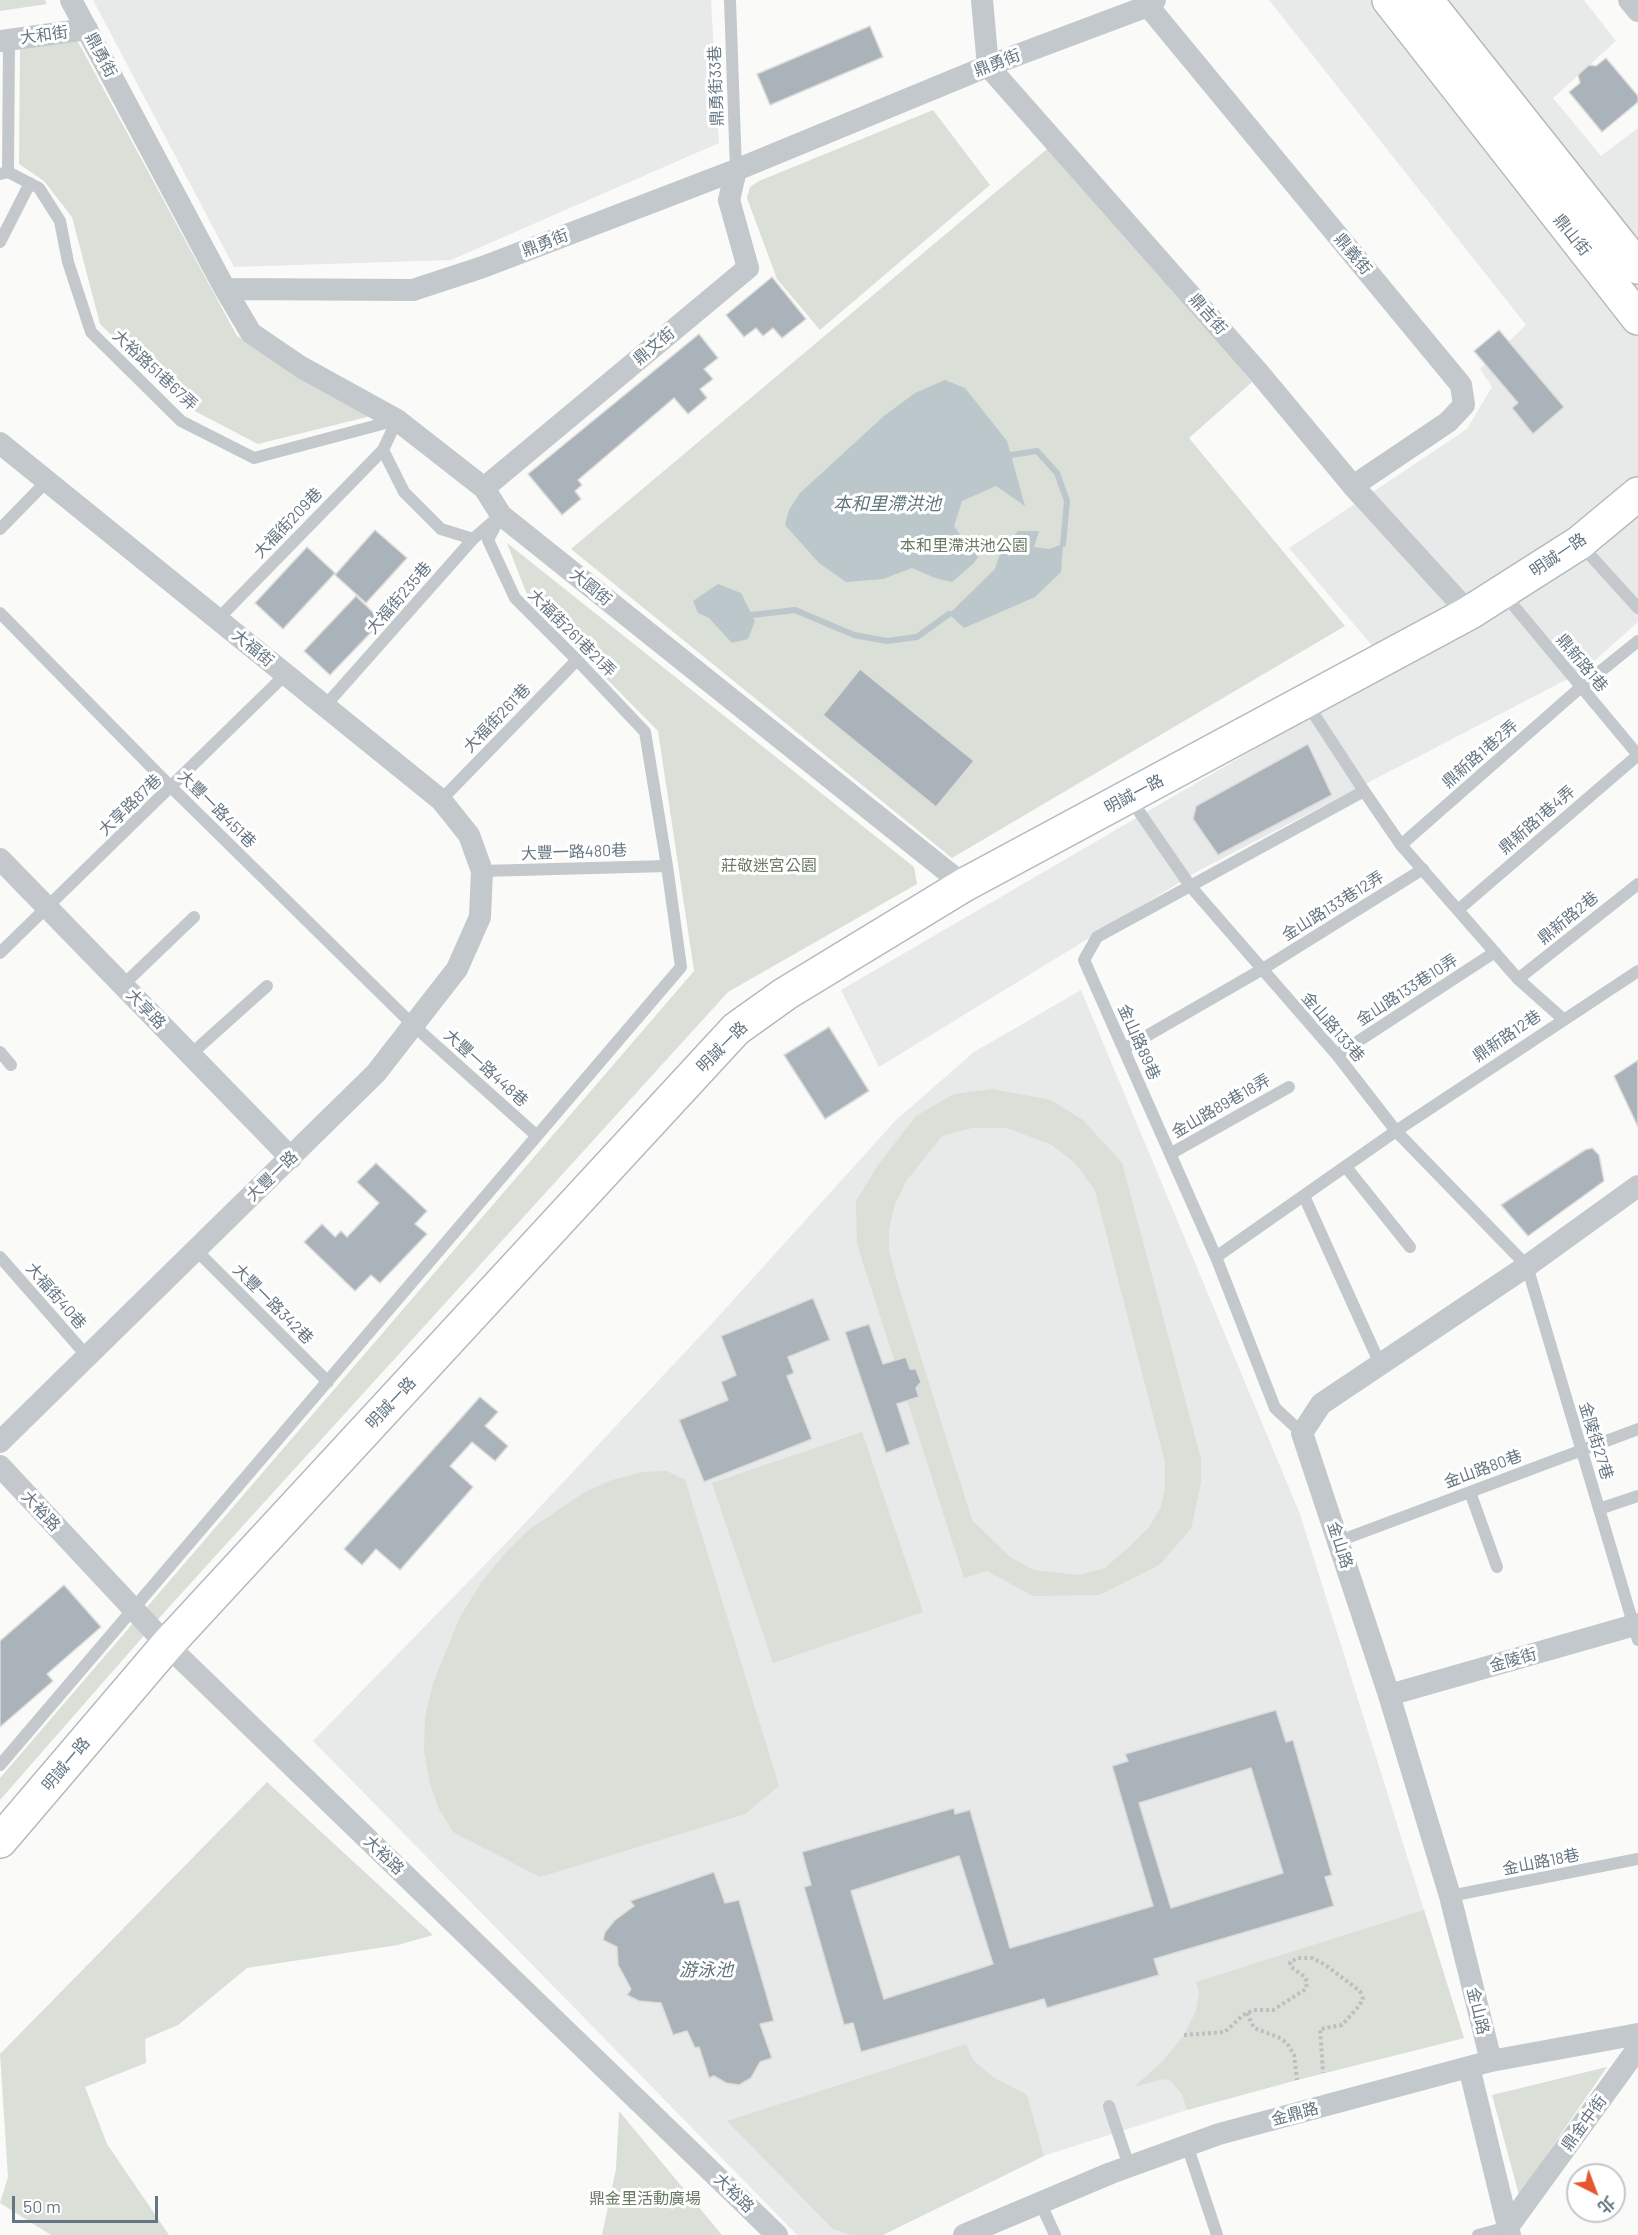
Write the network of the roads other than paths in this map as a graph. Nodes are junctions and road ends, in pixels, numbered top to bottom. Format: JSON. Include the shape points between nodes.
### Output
{"nodes":[{"id":1,"x":71,"y":0,"type":"edge"},
{"id":2,"x":730,"y":0,"type":"edge"},
{"id":3,"x":982,"y":0,"type":"edge"},
{"id":4,"x":1389,"y":0,"type":"edge"},
{"id":5,"x":1426,"y":0,"type":"edge"},
{"id":6,"x":1629,"y":0,"type":"edge"},
{"id":7,"x":1150,"y":2,"type":"edge"},
{"id":8,"x":1638,"y":11,"type":"edge"},
{"id":9,"x":87,"y":29,"type":"junction"},
{"id":10,"x":5,"y":41,"type":"edge"},
{"id":11,"x":988,"y":66,"type":"junction"},
{"id":12,"x":1531,"y":132,"type":"junction"},
{"id":13,"x":1507,"y":153,"type":"junction"},
{"id":14,"x":736,"y":170,"type":"junction"},
{"id":15,"x":4,"y":173,"type":"edge"},
{"id":16,"x":30,"y":183,"type":"junction"},
{"id":17,"x":0,"y":242,"type":"edge"},
{"id":18,"x":1638,"y":267,"type":"edge"},
{"id":19,"x":225,"y":290,"type":"junction"},
{"id":20,"x":1638,"y":318,"type":"edge"},
{"id":21,"x":397,"y":420,"type":"junction"},
{"id":22,"x":0,"y":443,"type":"edge"},
{"id":23,"x":383,"y":450,"type":"junction"},
{"id":24,"x":47,"y":481,"type":"junction"},
{"id":25,"x":1353,"y":486,"type":"junction"},
{"id":26,"x":484,"y":488,"type":"junction"},
{"id":27,"x":1638,"y":494,"type":"edge"},
{"id":28,"x":501,"y":515,"type":"junction"},
{"id":29,"x":0,"y":529,"type":"edge"},
{"id":30,"x":473,"y":539,"type":"junction"},
{"id":31,"x":1579,"y":543,"type":"junction"},
{"id":32,"x":1502,"y":592,"type":"junction"},
{"id":33,"x":1638,"y":608,"type":"edge"},
{"id":34,"x":0,"y":613,"type":"edge"},
{"id":35,"x":1469,"y":613,"type":"junction"},
{"id":36,"x":218,"y":619,"type":"junction"},
{"id":37,"x":1638,"y":641,"type":"edge"},
{"id":38,"x":578,"y":660,"type":"junction"},
{"id":39,"x":286,"y":674,"type":"junction"},
{"id":40,"x":1581,"y":687,"type":"junction"},
{"id":41,"x":1306,"y":701,"type":"junction"},
{"id":42,"x":325,"y":706,"type":"junction"},
{"id":43,"x":1638,"y":755,"type":"edge"},
{"id":44,"x":171,"y":787,"type":"junction"},
{"id":45,"x":1364,"y":792,"type":"junction"},
{"id":46,"x":1129,"y":797,"type":"junction"},
{"id":47,"x":441,"y":800,"type":"junction"},
{"id":48,"x":1401,"y":845,"type":"junction"},
{"id":49,"x":0,"y":859,"type":"edge"},
{"id":50,"x":667,"y":866,"type":"junction"},
{"id":51,"x":1423,"y":869,"type":"junction"},
{"id":52,"x":482,"y":871,"type":"junction"},
{"id":53,"x":1638,"y":884,"type":"edge"},
{"id":54,"x":964,"y":885,"type":"junction"},
{"id":55,"x":1191,"y":887,"type":"junction"},
{"id":56,"x":48,"y":908,"type":"junction"},
{"id":57,"x":1458,"y":910,"type":"junction"},
{"id":58,"x":194,"y":917,"type":"dead end"},
{"id":59,"x":1495,"y":952,"type":"junction"},
{"id":60,"x":0,"y":953,"type":"edge"},
{"id":61,"x":1261,"y":970,"type":"junction"},
{"id":62,"x":1638,"y":971,"type":"edge"},
{"id":63,"x":1518,"y":979,"type":"junction"},
{"id":64,"x":123,"y":985,"type":"junction"},
{"id":65,"x":267,"y":986,"type":"dead end"},
{"id":66,"x":1563,"y":1020,"type":"junction"},
{"id":67,"x":413,"y":1025,"type":"junction"},
{"id":68,"x":1124,"y":1049,"type":"junction"},
{"id":69,"x":0,"y":1052,"type":"edge"},
{"id":70,"x":190,"y":1055,"type":"junction"},
{"id":71,"x":1337,"y":1055,"type":"junction"},
{"id":72,"x":11,"y":1065,"type":"dead end"},
{"id":73,"x":1289,"y":1087,"type":"dead end"},
{"id":74,"x":1396,"y":1131,"type":"junction"},
{"id":75,"x":537,"y":1136,"type":"junction"},
{"id":76,"x":1170,"y":1154,"type":"junction"},
{"id":77,"x":291,"y":1158,"type":"junction"},
{"id":78,"x":1346,"y":1167,"type":"junction"},
{"id":79,"x":1638,"y":1186,"type":"edge"},
{"id":80,"x":1304,"y":1196,"type":"junction"},
{"id":81,"x":1410,"y":1247,"type":"dead end"},
{"id":82,"x":195,"y":1249,"type":"junction"},
{"id":83,"x":0,"y":1257,"type":"edge"},
{"id":84,"x":1216,"y":1257,"type":"junction"},
{"id":85,"x":1527,"y":1266,"type":"junction"},
{"id":86,"x":87,"y":1356,"type":"junction"},
{"id":87,"x":1380,"y":1364,"type":"junction"},
{"id":88,"x":328,"y":1382,"type":"junction"},
{"id":89,"x":1638,"y":1429,"type":"edge"},
{"id":90,"x":1302,"y":1433,"type":"junction"},
{"id":91,"x":0,"y":1442,"type":"edge"},
{"id":92,"x":1582,"y":1450,"type":"junction"},
{"id":93,"x":0,"y":1466,"type":"edge"},
{"id":94,"x":1470,"y":1492,"type":"junction"},
{"id":95,"x":1638,"y":1496,"type":"edge"},
{"id":96,"x":1599,"y":1509,"type":"junction"},
{"id":97,"x":1339,"y":1541,"type":"junction"},
{"id":98,"x":1497,"y":1567,"type":"dead end"},
{"id":99,"x":132,"y":1609,"type":"junction"},
{"id":100,"x":1637,"y":1630,"type":"edge"},
{"id":101,"x":167,"y":1645,"type":"junction"},
{"id":102,"x":1389,"y":1695,"type":"junction"},
{"id":103,"x":0,"y":1765,"type":"edge"},
{"id":104,"x":0,"y":1841,"type":"edge"},
{"id":105,"x":1638,"y":1859,"type":"edge"},
{"id":106,"x":1450,"y":1896,"type":"junction"},
{"id":107,"x":1638,"y":2034,"type":"edge"},
{"id":108,"x":1638,"y":2048,"type":"edge"},
{"id":109,"x":1480,"y":2064,"type":"junction"},
{"id":110,"x":1109,"y":2106,"type":"dead end"},
{"id":111,"x":1187,"y":2145,"type":"junction"},
{"id":112,"x":1129,"y":2166,"type":"junction"},
{"id":113,"x":1040,"y":2202,"type":"junction"},
{"id":114,"x":1513,"y":2232,"type":"edge"},
{"id":115,"x":777,"y":2235,"type":"edge"},
{"id":116,"x":964,"y":2235,"type":"edge"},
{"id":117,"x":1055,"y":2235,"type":"edge"},
{"id":118,"x":1217,"y":2235,"type":"edge"},
{"id":119,"x":1478,"y":2235,"type":"edge"}],
"edges":[{"from":1,"to":9,"type":"street","name":"鼎勇街"},
{"from":2,"to":14,"type":"lane","name":"鼎勇街33巷"},
{"from":3,"to":11,"type":"street"},
{"from":4,"to":13,"type":"street","name":"鼎山街"},
{"from":5,"to":12,"type":"street","name":"鼎山街"},
{"from":6,"to":8,"type":"street"},
{"from":7,"to":11,"type":"street","name":"鼎勇街"},
{"from":7,"to":25,"type":"street","name":"鼎義街","via":[[1461,385],[1464,405],[1448,422]]},
{"from":9,"to":10,"type":"street","name":"大和街"},
{"from":9,"to":19,"type":"street","name":"鼎勇街"},
{"from":10,"to":15,"type":"lane"},
{"from":11,"to":14,"type":"street","name":"鼎勇街"},
{"from":11,"to":25,"type":"street","name":"鼎吉街","via":[[1251,364]]},
{"from":12,"to":13,"type":"street"},
{"from":12,"to":18,"type":"street","name":"鼎山街"},
{"from":13,"to":20,"type":"street","name":"鼎山街"},
{"from":14,"to":19,"type":"street","name":"鼎勇街","via":[[413,290]]},
{"from":14,"to":26,"type":"street","name":"鼎文街","via":[[729,200],[748,268]]},
{"from":15,"to":16,"type":"lane","name":"大裕路51巷67弄"},
{"from":16,"to":17,"type":"lane"},
{"from":16,"to":21,"type":"lane","name":"大裕路51巷67弄","via":[[39,188],[60,221],[68,261],[91,332],[181,421],[255,458]]},
{"from":19,"to":21,"type":"street","name":"大園街","via":[[251,333],[301,367]]},
{"from":21,"to":23,"type":"lane"},
{"from":21,"to":26,"type":"street","name":"大園街"},
{"from":22,"to":24,"type":"street","name":"大福街"},
{"from":23,"to":30,"type":"lane","via":[[404,492],[426,515],[441,529]]},
{"from":23,"to":36,"type":"lane","name":"大福街209巷"},
{"from":24,"to":29,"type":"lane"},
{"from":24,"to":36,"type":"street","name":"大福街"},
{"from":25,"to":35,"type":"street","name":"鼎吉街"},
{"from":26,"to":28,"type":"street","name":"大園街"},
{"from":27,"to":31,"type":"street","name":"明誠一路"},
{"from":28,"to":30,"type":"lane","name":"大福街235巷"},
{"from":28,"to":38,"type":"lane","name":"大福街261巷21弄","via":[[488,540],[514,598]]},
{"from":28,"to":54,"type":"street","name":"大園街"},
{"from":30,"to":42,"type":"lane","name":"大福街235巷"},
{"from":31,"to":32,"type":"street","name":"明誠一路"},
{"from":31,"to":33,"type":"lane"},
{"from":32,"to":35,"type":"street","name":"明誠一路"},
{"from":32,"to":40,"type":"lane","name":"鼎新路1巷"},
{"from":34,"to":44,"type":"lane","name":"大豐一路451巷"},
{"from":35,"to":41,"type":"street","name":"明誠一路"},
{"from":36,"to":39,"type":"street","name":"大福街"},
{"from":37,"to":40,"type":"lane","name":"鼎新路1巷2弄"},
{"from":38,"to":47,"type":"lane","name":"大福街261'巷"},
{"from":38,"to":50,"type":"lane","name":"大福街261巷21弄","via":[[645,732]]},
{"from":39,"to":42,"type":"street","name":"大福街"},
{"from":39,"to":44,"type":"lane","name":"大享路87巷"},
{"from":40,"to":43,"type":"lane","name":"鼎新路1巷"},
{"from":40,"to":48,"type":"lane","name":"鼎新路1巷2弄"},
{"from":41,"to":45,"type":"lane"},
{"from":41,"to":46,"type":"street","name":"明誠一路"},
{"from":42,"to":47,"type":"street","name":"大福街"},
{"from":43,"to":57,"type":"lane","name":"鼎新路1巷4弄"},
{"from":44,"to":56,"type":"lane","name":"大享路87巷"},
{"from":44,"to":67,"type":"lane","name":"大豐一路451巷"},
{"from":45,"to":48,"type":"lane"},
{"from":45,"to":55,"type":"lane","name":"金山路89巷"},
{"from":46,"to":54,"type":"street","name":"明誠一路"},
{"from":46,"to":55,"type":"lane","name":"金山路133巷"},
{"from":47,"to":52,"type":"street","name":"大福街","via":[[469,835]]},
{"from":48,"to":51,"type":"lane"},
{"from":49,"to":56,"type":"street","name":"大享路"},
{"from":50,"to":52,"type":"lane","name":"大豐一路480巷"},
{"from":50,"to":75,"type":"lane","via":[[681,967]]},
{"from":51,"to":57,"type":"lane"},
{"from":51,"to":61,"type":"lane","name":"金山路133巷12弄"},
{"from":52,"to":67,"type":"street","name":"大豐一路","via":[[480,917],[457,969]]},
{"from":53,"to":63,"type":"lane","name":"鼎新路2巷"},
{"from":54,"to":101,"type":"street","name":"明誠一路","via":[[784,994],[736,1029]]},
{"from":55,"to":61,"type":"lane","name":"金山路133巷"},
{"from":55,"to":68,"type":"lane","name":"金山路89巷","via":[[1097,937],[1084,960]]},
{"from":56,"to":60,"type":"lane","name":"大享路87巷"},
{"from":56,"to":64,"type":"street","name":"大享路"},
{"from":57,"to":59,"type":"lane"},
{"from":58,"to":64,"type":"lane"},
{"from":59,"to":63,"type":"lane"},
{"from":59,"to":71,"type":"lane","name":"金山路133巷10弄"},
{"from":61,"to":68,"type":"lane","name":"金山路133巷12弄"},
{"from":61,"to":71,"type":"lane","name":"金山路133巷"},
{"from":62,"to":66,"type":"lane","name":"鼎新路12巷"},
{"from":63,"to":66,"type":"lane"},
{"from":64,"to":70,"type":"street","name":"大享路"},
{"from":65,"to":70,"type":"lane"},
{"from":66,"to":74,"type":"lane","name":"鼎新路12巷"},
{"from":67,"to":75,"type":"lane","name":"大豐一路448巷"},
{"from":67,"to":77,"type":"street","name":"大豐一路","via":[[376,1073]]},
{"from":68,"to":76,"type":"lane","name":"金山路89巷"},
{"from":69,"to":72,"type":"lane"},
{"from":70,"to":77,"type":"street","name":"大享路"},
{"from":71,"to":74,"type":"lane","name":"金山路133巷"},
{"from":73,"to":76,"type":"lane","name":"金山路89巷18弄"},
{"from":74,"to":78,"type":"lane","name":"鼎新路12巷"},
{"from":74,"to":85,"type":"lane","name":"金山路133巷"},
{"from":75,"to":88,"type":"lane"},
{"from":76,"to":84,"type":"lane","name":"金山路89巷"},
{"from":77,"to":82,"type":"street","name":"大豐一路"},
{"from":78,"to":80,"type":"lane","name":"鼎新路12巷"},
{"from":78,"to":81,"type":"lane"},
{"from":79,"to":85,"type":"street"},
{"from":80,"to":84,"type":"lane","name":"鼎新路12巷"},
{"from":80,"to":87,"type":"lane"},
{"from":82,"to":86,"type":"street","name":"大豐一路"},
{"from":82,"to":88,"type":"lane","name":"大豐一路342巷"},
{"from":83,"to":86,"type":"lane","name":"大福街40巷"},
{"from":84,"to":90,"type":"lane","name":"金山路89巷","via":[[1275,1408]]},
{"from":85,"to":87,"type":"street"},
{"from":85,"to":92,"type":"lane","name":"金陵街27巷"},
{"from":86,"to":91,"type":"street","name":"大豐一路"},
{"from":87,"to":90,"type":"street","via":[[1321,1404]]},
{"from":88,"to":99,"type":"lane"},
{"from":89,"to":92,"type":"lane","name":"金山路80巷"},
{"from":90,"to":97,"type":"street","name":"金山路"},
{"from":92,"to":94,"type":"lane","name":"金山路80巷"},
{"from":92,"to":96,"type":"lane","name":"金陵街27巷"},
{"from":93,"to":99,"type":"street","name":"大裕路"},
{"from":94,"to":97,"type":"lane","name":"金山路80巷"},
{"from":94,"to":98,"type":"lane"},
{"from":95,"to":96,"type":"lane"},
{"from":96,"to":100,"type":"lane","name":"金陵街27巷"},
{"from":97,"to":102,"type":"street","name":"金山路"},
{"from":99,"to":101,"type":"street","name":"大裕路"},
{"from":99,"to":103,"type":"lane"},
{"from":100,"to":102,"type":"street","name":"金陵街"},
{"from":101,"to":104,"type":"street","name":"明誠一路"},
{"from":101,"to":115,"type":"street","name":"大裕路"},
{"from":102,"to":106,"type":"street","name":"金山路"},
{"from":105,"to":106,"type":"lane","name":"金山路18巷"},
{"from":106,"to":109,"type":"street","name":"金山路"},
{"from":107,"to":109,"type":"street","name":"金鼎路"},
{"from":108,"to":114,"type":"street","name":"鼎金中街"},
{"from":109,"to":111,"type":"street","name":"金鼎路"},
{"from":109,"to":114,"type":"street","name":"金山路"},
{"from":110,"to":112,"type":"lane"},
{"from":111,"to":112,"type":"street","name":"金鼎路"},
{"from":111,"to":118,"type":"lane"},
{"from":112,"to":113,"type":"street","name":"金鼎路"},
{"from":113,"to":116,"type":"street","name":"金鼎路"},
{"from":113,"to":117,"type":"lane"},
{"from":114,"to":119,"type":"lane"}]}
